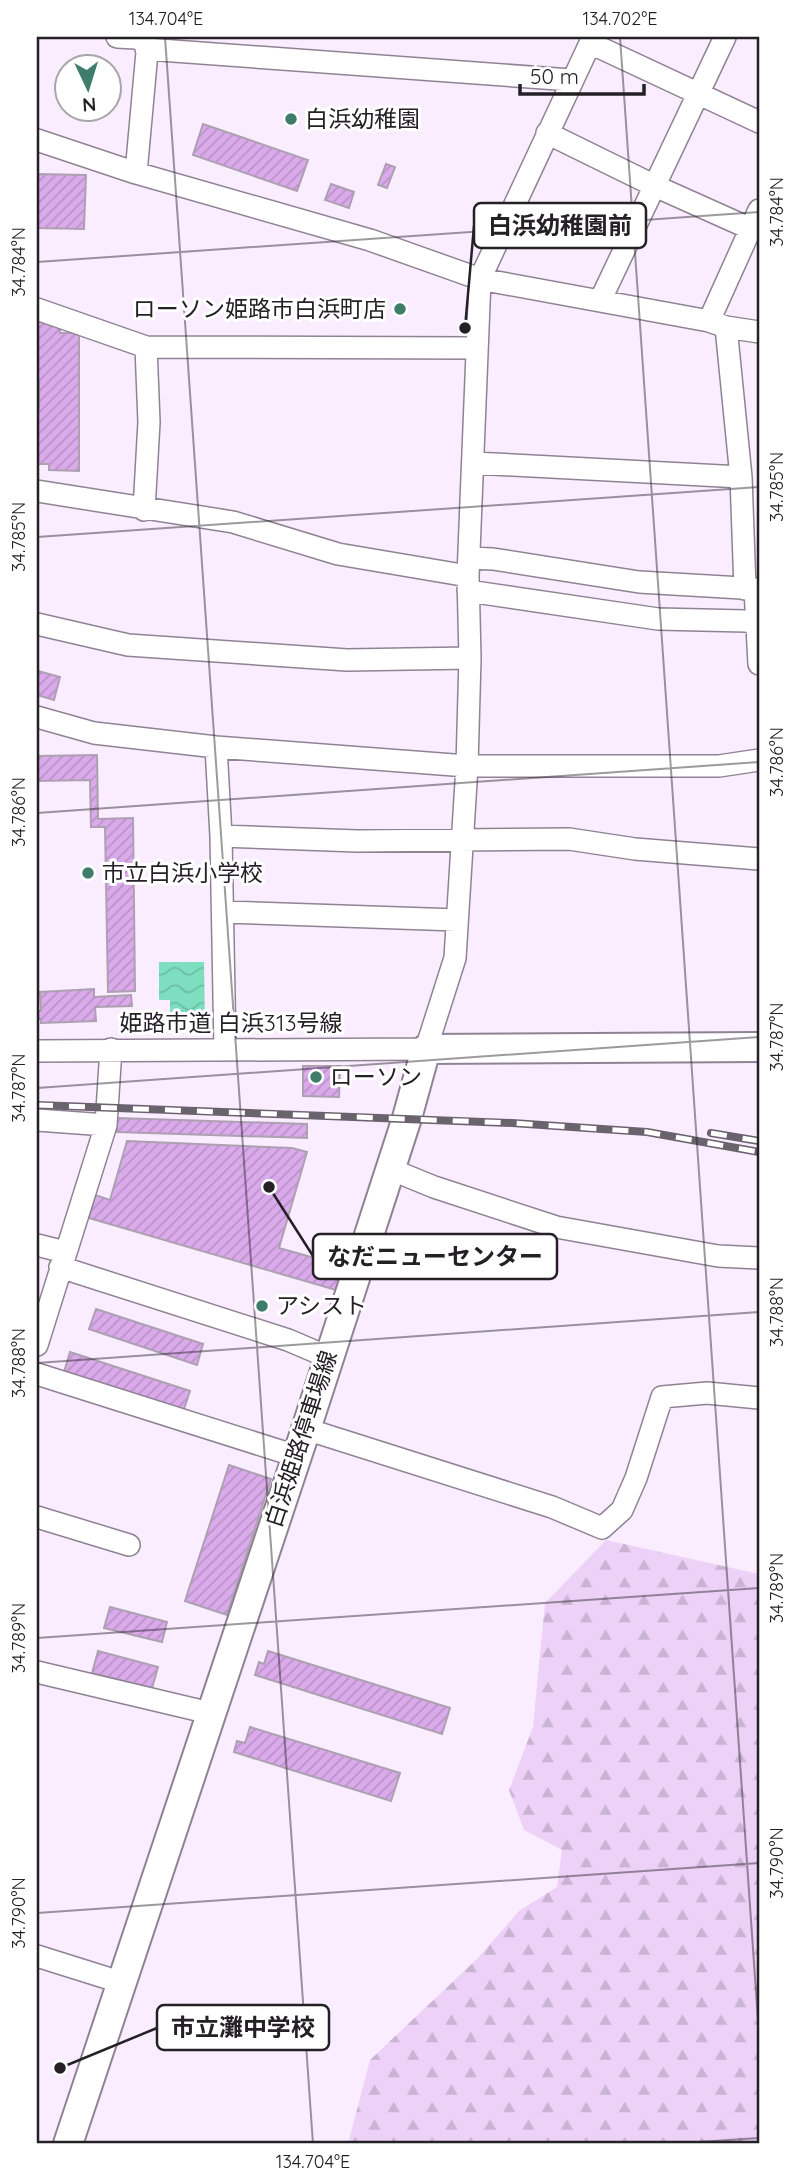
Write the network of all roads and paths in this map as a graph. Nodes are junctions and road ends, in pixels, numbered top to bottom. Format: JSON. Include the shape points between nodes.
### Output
{"nodes":[{"id":1,"x":117,"y":37,"type":"edge"},
{"id":2,"x":725,"y":37,"type":"edge"},
{"id":3,"x":592,"y":40,"type":"edge"},
{"id":4,"x":146,"y":42,"type":"edge"},
{"id":5,"x":571,"y":80,"type":"junction"},
{"id":6,"x":698,"y":94,"type":"junction"},
{"id":7,"x":759,"y":122,"type":"edge"},
{"id":8,"x":547,"y":134,"type":"junction"},
{"id":9,"x":37,"y":140,"type":"edge"},
{"id":10,"x":136,"y":173,"type":"junction"},
{"id":11,"x":655,"y":186,"type":"junction"},
{"id":12,"x":753,"y":234,"type":"edge"},
{"id":13,"x":480,"y":279,"type":"junction"},
{"id":14,"x":600,"y":302,"type":"junction"},
{"id":15,"x":37,"y":309,"type":"edge"},
{"id":16,"x":717,"y":324,"type":"junction"},
{"id":17,"x":759,"y":332,"type":"edge"},
{"id":18,"x":146,"y":347,"type":"junction"},
{"id":19,"x":477,"y":348,"type":"junction"},
{"id":20,"x":474,"y":463,"type":"junction"},
{"id":21,"x":741,"y":477,"type":"junction"},
{"id":22,"x":37,"y":491,"type":"edge"},
{"id":23,"x":144,"y":509,"type":"junction"},
{"id":24,"x":469,"y":575,"type":"junction"},
{"id":25,"x":753,"y":589,"type":"edge"},
{"id":26,"x":37,"y":624,"type":"edge"},
{"id":27,"x":758,"y":624,"type":"edge"},
{"id":28,"x":470,"y":658,"type":"junction"},
{"id":29,"x":759,"y":664,"type":"edge"},
{"id":30,"x":37,"y":717,"type":"edge"},
{"id":31,"x":216,"y":747,"type":"junction"},
{"id":32,"x":759,"y":760,"type":"edge"},
{"id":33,"x":467,"y":766,"type":"junction"},
{"id":34,"x":221,"y":836,"type":"junction"},
{"id":35,"x":462,"y":839,"type":"junction"},
{"id":36,"x":759,"y":859,"type":"edge"},
{"id":37,"x":223,"y":912,"type":"junction"},
{"id":38,"x":457,"y":920,"type":"junction"},
{"id":39,"x":759,"y":1047,"type":"edge"},
{"id":40,"x":111,"y":1049,"type":"junction"},
{"id":41,"x":225,"y":1049,"type":"junction"},
{"id":42,"x":426,"y":1049,"type":"junction"},
{"id":43,"x":37,"y":1051,"type":"edge"},
{"id":44,"x":37,"y":1120,"type":"edge"},
{"id":45,"x":106,"y":1125,"type":"junction"},
{"id":46,"x":390,"y":1169,"type":"junction"},
{"id":47,"x":37,"y":1245,"type":"edge"},
{"id":48,"x":759,"y":1258,"type":"edge"},
{"id":49,"x":62,"y":1260,"type":"junction"},
{"id":50,"x":37,"y":1345,"type":"edge"},
{"id":51,"x":328,"y":1357,"type":"junction"},
{"id":52,"x":37,"y":1374,"type":"edge"},
{"id":53,"x":759,"y":1398,"type":"edge"},
{"id":54,"x":306,"y":1429,"type":"junction"},
{"id":55,"x":296,"y":1456,"type":"junction"},
{"id":56,"x":37,"y":1517,"type":"edge"},
{"id":57,"x":129,"y":1545,"type":"dead end"},
{"id":58,"x":37,"y":1672,"type":"edge"},
{"id":59,"x":210,"y":1713,"type":"junction"},
{"id":60,"x":37,"y":1956,"type":"edge"},
{"id":61,"x":123,"y":1983,"type":"junction"},
{"id":62,"x":68,"y":2144,"type":"edge"}],
"edges":[{"from":1,"to":4,"type":"street"},
{"from":2,"to":6,"type":"street"},
{"from":3,"to":5,"type":"street"},
{"from":3,"to":6,"type":"street"},
{"from":4,"to":5,"type":"street"},
{"from":4,"to":10,"type":"street"},
{"from":5,"to":8,"type":"street"},
{"from":6,"to":7,"type":"street"},
{"from":6,"to":11,"type":"street"},
{"from":8,"to":11,"type":"street"},
{"from":8,"to":13,"type":"street"},
{"from":9,"to":10,"type":"street"},
{"from":10,"to":13,"type":"street","via":[[370,240]]},
{"from":11,"to":12,"type":"street"},
{"from":11,"to":14,"type":"street"},
{"from":12,"to":16,"type":"street"},
{"from":13,"to":14,"type":"street"},
{"from":13,"to":19,"type":"street"},
{"from":14,"to":16,"type":"street"},
{"from":15,"to":18,"type":"street"},
{"from":16,"to":17,"type":"street"},
{"from":16,"to":21,"type":"street"},
{"from":18,"to":19,"type":"street"},
{"from":18,"to":23,"type":"street","via":[[149,422]]},
{"from":19,"to":20,"type":"street"},
{"from":20,"to":21,"type":"street"},
{"from":20,"to":24,"type":"street"},
{"from":21,"to":25,"type":"street"},
{"from":22,"to":23,"type":"street"},
{"from":23,"to":24,"type":"street","via":[[233,522],[338,554]]},
{"from":24,"to":25,"type":"street","via":[[493,559],[639,582]]},
{"from":24,"to":27,"type":"street","via":[[658,618]]},
{"from":24,"to":28,"type":"street"},
{"from":25,"to":27,"type":"street"},
{"from":26,"to":28,"type":"street","via":[[128,645],[347,660]]},
{"from":27,"to":29,"type":"street"},
{"from":28,"to":33,"type":"street"},
{"from":30,"to":31,"type":"street","via":[[94,733]]},
{"from":31,"to":33,"type":"street"},
{"from":31,"to":34,"type":"street"},
{"from":32,"to":33,"type":"street","via":[[719,766]]},
{"from":33,"to":35,"type":"street"},
{"from":34,"to":35,"type":"street"},
{"from":34,"to":37,"type":"street"},
{"from":35,"to":36,"type":"street","via":[[569,839]]},
{"from":35,"to":38,"type":"street"},
{"from":37,"to":38,"type":"street"},
{"from":37,"to":41,"type":"street"},
{"from":38,"to":42,"type":"street","via":[[455,958]]},
{"from":39,"to":42,"type":"main road"},
{"from":40,"to":41,"type":"street","name":"姫路市道 白浜313号線"},
{"from":40,"to":43,"type":"street","name":"姫路市道 白浜313号線"},
{"from":40,"to":45,"type":"street"},
{"from":41,"to":42,"type":"street","name":"姫路市道 白浜313号線"},
{"from":42,"to":46,"type":"main road","name":"白浜姫路停車場線"},
{"from":44,"to":45,"type":"street"},
{"from":45,"to":49,"type":"street"},
{"from":46,"to":48,"type":"street","via":[[556,1227],[718,1256]]},
{"from":46,"to":51,"type":"main road","name":"白浜姫路停車場線"},
{"from":47,"to":49,"type":"street"},
{"from":49,"to":50,"type":"street"},
{"from":49,"to":51,"type":"street"},
{"from":51,"to":54,"type":"main road","name":"白浜姫路停車場線"},
{"from":52,"to":55,"type":"street"},
{"from":53,"to":54,"type":"street","via":[[707,1393],[662,1397],[622,1510],[602,1528],[552,1507]]},
{"from":54,"to":55,"type":"main road","name":"白浜姫路停車場線"},
{"from":55,"to":59,"type":"main road","name":"白浜姫路停車場線"},
{"from":56,"to":57,"type":"street"},
{"from":58,"to":59,"type":"street"},
{"from":59,"to":61,"type":"main road","name":"白浜姫路停車場線"},
{"from":60,"to":61,"type":"street"},
{"from":61,"to":62,"type":"main road","name":"白浜姫路停車場線"}]}
